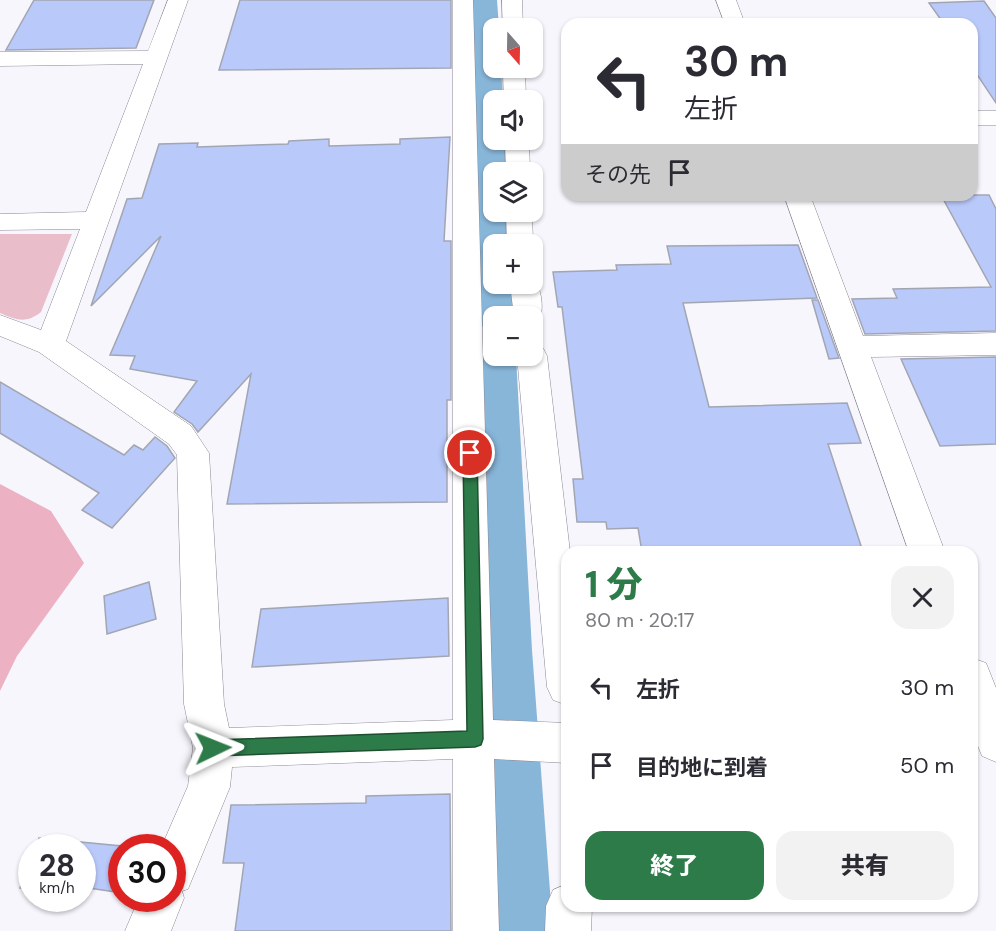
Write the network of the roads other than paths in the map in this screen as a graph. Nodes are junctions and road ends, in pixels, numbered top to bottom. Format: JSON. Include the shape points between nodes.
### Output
{"nodes":[{"id":1,"x":178,"y":0,"type":"edge"},
{"id":2,"x":463,"y":0,"type":"edge"},
{"id":3,"x":512,"y":0,"type":"edge"},
{"id":4,"x":726,"y":0,"type":"edge"},
{"id":5,"x":513,"y":18,"type":"edge"},
{"id":6,"x":733,"y":18,"type":"edge"},
{"id":7,"x":156,"y":57,"type":"junction"},
{"id":8,"x":0,"y":58,"type":"edge"},
{"id":9,"x":978,"y":118,"type":"edge"},
{"id":10,"x":996,"y":118,"type":"edge"},
{"id":11,"x":799,"y":201,"type":"edge"},
{"id":12,"x":96,"y":220,"type":"junction"},
{"id":13,"x":0,"y":222,"type":"edge"},
{"id":14,"x":0,"y":325,"type":"edge"},
{"id":15,"x":996,"y":344,"type":"edge"},
{"id":16,"x":50,"y":345,"type":"junction"},
{"id":17,"x":853,"y":347,"type":"junction"},
{"id":18,"x":533,"y":366,"type":"edge"},
{"id":19,"x":925,"y":546,"type":"edge"},
{"id":20,"x":561,"y":630,"type":"edge"},
{"id":21,"x":978,"y":696,"type":"edge"},
{"id":22,"x":989,"y":733,"type":"edge"},
{"id":23,"x":482,"y":740,"type":"junction"},
{"id":24,"x":557,"y":743,"type":"edge"},
{"id":25,"x":213,"y":748,"type":"junction"},
{"id":26,"x":186,"y":840,"type":"edge"},
{"id":27,"x":156,"y":912,"type":"edge"},
{"id":28,"x":568,"y":912,"type":"edge"},
{"id":29,"x":148,"y":931,"type":"edge"},
{"id":30,"x":476,"y":931,"type":"edge"},
{"id":31,"x":568,"y":931,"type":"edge"}],
"edges":[{"from":1,"to":7,"type":"street"},
{"from":2,"to":23,"type":"street"},
{"from":3,"to":5,"type":"street"},
{"from":4,"to":6,"type":"street"},
{"from":7,"to":8,"type":"street"},
{"from":7,"to":12,"type":"street"},
{"from":9,"to":10,"type":"street"},
{"from":11,"to":17,"type":"street"},
{"from":12,"to":13,"type":"street"},
{"from":12,"to":16,"type":"street"},
{"from":14,"to":16,"type":"street"},
{"from":15,"to":17,"type":"street"},
{"from":16,"to":25,"type":"street","via":[[180,435],[194,453],[204,704]]},
{"from":17,"to":19,"type":"street"},
{"from":18,"to":20,"type":"street"},
{"from":21,"to":22,"type":"street"},
{"from":23,"to":24,"type":"street"},
{"from":23,"to":25,"type":"street"},
{"from":23,"to":30,"type":"street"},
{"from":25,"to":26,"type":"street","via":[[208,787]]},
{"from":27,"to":29,"type":"street"},
{"from":28,"to":31,"type":"street"}]}
